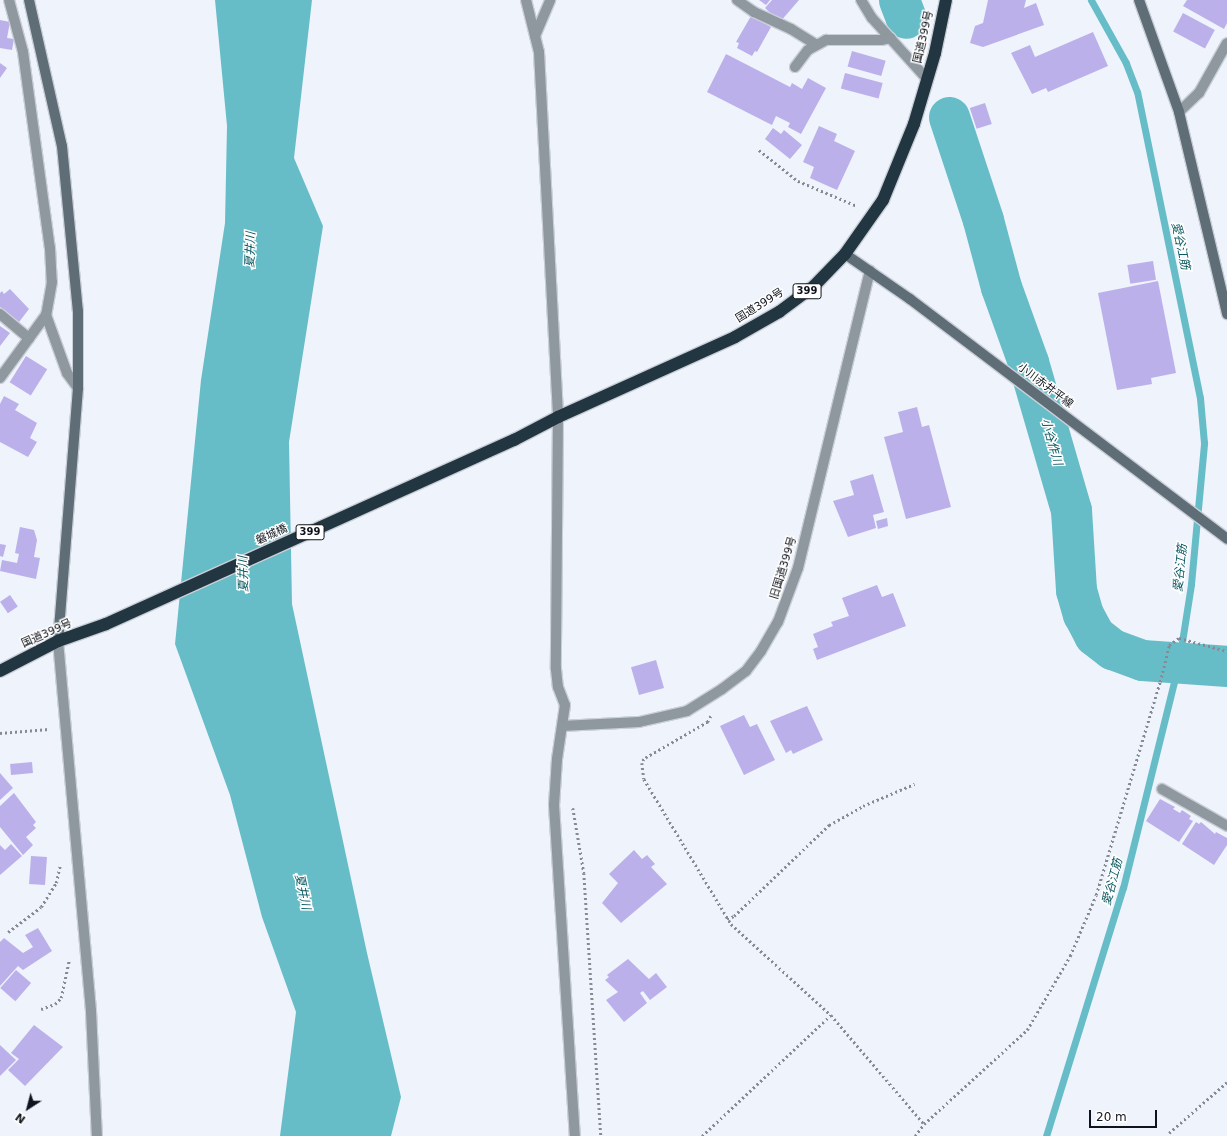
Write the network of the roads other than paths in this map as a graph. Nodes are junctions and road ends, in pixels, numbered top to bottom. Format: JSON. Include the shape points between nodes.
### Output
{"nodes":[{"id":1,"x":9,"y":0,"type":"edge"},
{"id":2,"x":29,"y":0,"type":"edge"},
{"id":3,"x":526,"y":0,"type":"edge"},
{"id":4,"x":550,"y":0,"type":"edge"},
{"id":5,"x":737,"y":0,"type":"edge"},
{"id":6,"x":861,"y":0,"type":"edge"},
{"id":7,"x":946,"y":0,"type":"edge"},
{"id":8,"x":1139,"y":0,"type":"edge"},
{"id":9,"x":535,"y":36,"type":"junction"},
{"id":10,"x":892,"y":38,"type":"junction"},
{"id":11,"x":1227,"y":43,"type":"edge"},
{"id":12,"x":814,"y":44,"type":"junction"},
{"id":13,"x":795,"y":66,"type":"dead end"},
{"id":14,"x":927,"y":79,"type":"junction"},
{"id":15,"x":1179,"y":112,"type":"junction"},
{"id":16,"x":845,"y":254,"type":"junction"},
{"id":17,"x":870,"y":271,"type":"junction"},
{"id":18,"x":0,"y":314,"type":"edge"},
{"id":19,"x":1227,"y":314,"type":"edge"},
{"id":20,"x":46,"y":315,"type":"junction"},
{"id":21,"x":29,"y":338,"type":"junction"},
{"id":22,"x":0,"y":378,"type":"edge"},
{"id":23,"x":78,"y":388,"type":"junction"},
{"id":24,"x":558,"y":417,"type":"junction"},
{"id":25,"x":514,"y":440,"type":"joint"},
{"id":26,"x":1225,"y":538,"type":"edge"},
{"id":27,"x":106,"y":624,"type":"joint"},
{"id":28,"x":58,"y":641,"type":"junction"},
{"id":29,"x":0,"y":671,"type":"edge"},
{"id":30,"x":562,"y":726,"type":"junction"},
{"id":31,"x":1162,"y":789,"type":"dead end"},
{"id":32,"x":1227,"y":826,"type":"edge"},
{"id":33,"x":97,"y":1136,"type":"edge"},
{"id":34,"x":575,"y":1136,"type":"edge"}],
"edges":[{"from":1,"to":20,"type":"street","via":[[23,52],[50,248],[52,282]]},
{"from":2,"to":23,"type":"street","via":[[62,146],[78,311]]},
{"from":3,"to":9,"type":"street"},
{"from":4,"to":9,"type":"street"},
{"from":5,"to":12,"type":"street"},
{"from":6,"to":10,"type":"street","via":[[872,18]]},
{"from":7,"to":14,"type":"highway","name":"国道399号","number":"399"},
{"from":8,"to":15,"type":"street"},
{"from":9,"to":24,"type":"street","via":[[539,52]]},
{"from":10,"to":12,"type":"street","via":[[826,40]]},
{"from":10,"to":14,"type":"street"},
{"from":11,"to":15,"type":"street","via":[[1199,92]]},
{"from":12,"to":13,"type":"street"},
{"from":14,"to":16,"type":"highway","name":"国道399号","number":"399","via":[[901,160],[883,200]]},
{"from":15,"to":19,"type":"street"},
{"from":16,"to":17,"type":"street","name":"小川赤井平線"},
{"from":16,"to":24,"type":"highway","name":"国道399号","number":"399","via":[[814,286],[773,316],[735,337]]},
{"from":17,"to":26,"type":"street","name":"小川赤井平線"},
{"from":17,"to":30,"type":"street","name":"旧国道399号","via":[[811,520],[790,594],[778,622],[746,671],[687,711],[639,722]]},
{"from":18,"to":21,"type":"street"},
{"from":20,"to":21,"type":"street"},
{"from":20,"to":23,"type":"street","via":[[67,373]]},
{"from":21,"to":22,"type":"street"},
{"from":23,"to":28,"type":"street"},
{"from":24,"to":25,"type":"highway","name":"国道399号","number":"399"},
{"from":24,"to":30,"type":"street","via":[[556,669],[558,687],[565,705]]},
{"from":25,"to":27,"type":"highway","name":"磐城橋","number":"399"},
{"from":27,"to":28,"type":"highway","name":"国道399号","number":"399"},
{"from":28,"to":29,"type":"highway","name":"国道399号","number":"399"},
{"from":28,"to":33,"type":"street","via":[[91,1011]]},
{"from":30,"to":34,"type":"street","via":[[554,805]]},
{"from":31,"to":32,"type":"street"}]}
